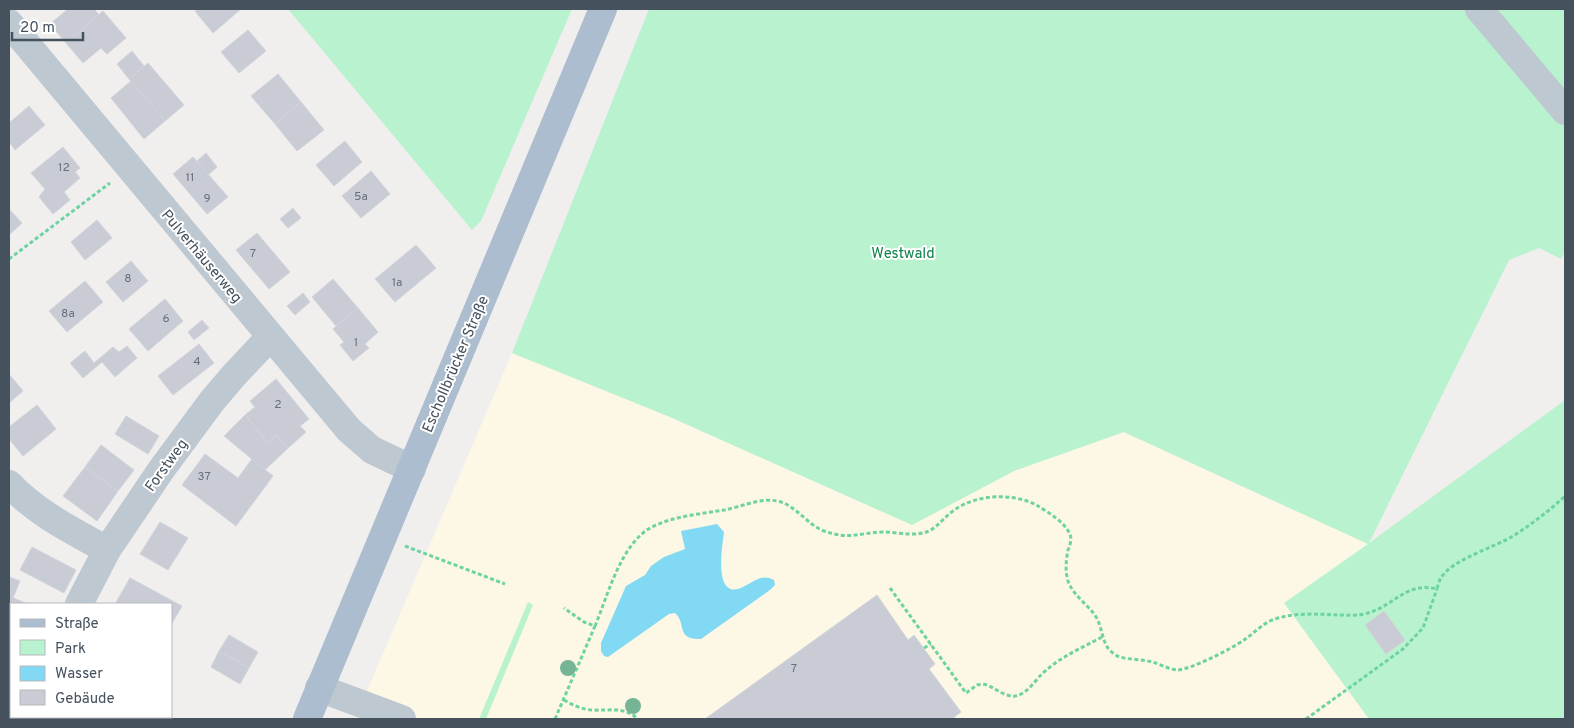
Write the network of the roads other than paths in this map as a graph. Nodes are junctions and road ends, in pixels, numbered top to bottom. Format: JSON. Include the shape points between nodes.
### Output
{"nodes":[{"id":1,"x":603,"y":9,"type":"edge"},
{"id":2,"x":1479,"y":9,"type":"edge"},
{"id":3,"x":9,"y":24,"type":"edge"},
{"id":4,"x":1565,"y":111,"type":"edge"},
{"id":5,"x":270,"y":337,"type":"junction"},
{"id":6,"x":412,"y":469,"type":"junction"},
{"id":7,"x":9,"y":484,"type":"edge"},
{"id":8,"x":107,"y":550,"type":"junction"},
{"id":9,"x":80,"y":603,"type":"edge"},
{"id":10,"x":319,"y":688,"type":"junction"},
{"id":11,"x":306,"y":719,"type":"edge"},
{"id":12,"x":402,"y":719,"type":"edge"}],
"edges":[{"from":1,"to":6,"type":"main road","name":"Eschollbrücker Straße"},
{"from":2,"to":4,"type":"street"},
{"from":3,"to":5,"type":"street","name":"Pulverhäuserweg"},
{"from":5,"to":6,"type":"street","name":"Pulverhäuserweg","via":[[360,441],[377,453]]},
{"from":5,"to":8,"type":"street","name":"Forstweg","via":[[212,402],[160,470]]},
{"from":6,"to":10,"type":"main road","name":"Eschollbrücker Straße"},
{"from":7,"to":8,"type":"street","via":[[39,512]]},
{"from":8,"to":9,"type":"street","name":"Forstweg"},
{"from":10,"to":11,"type":"main road","name":"Eschollbrücker Straße"},
{"from":10,"to":12,"type":"street"}]}
